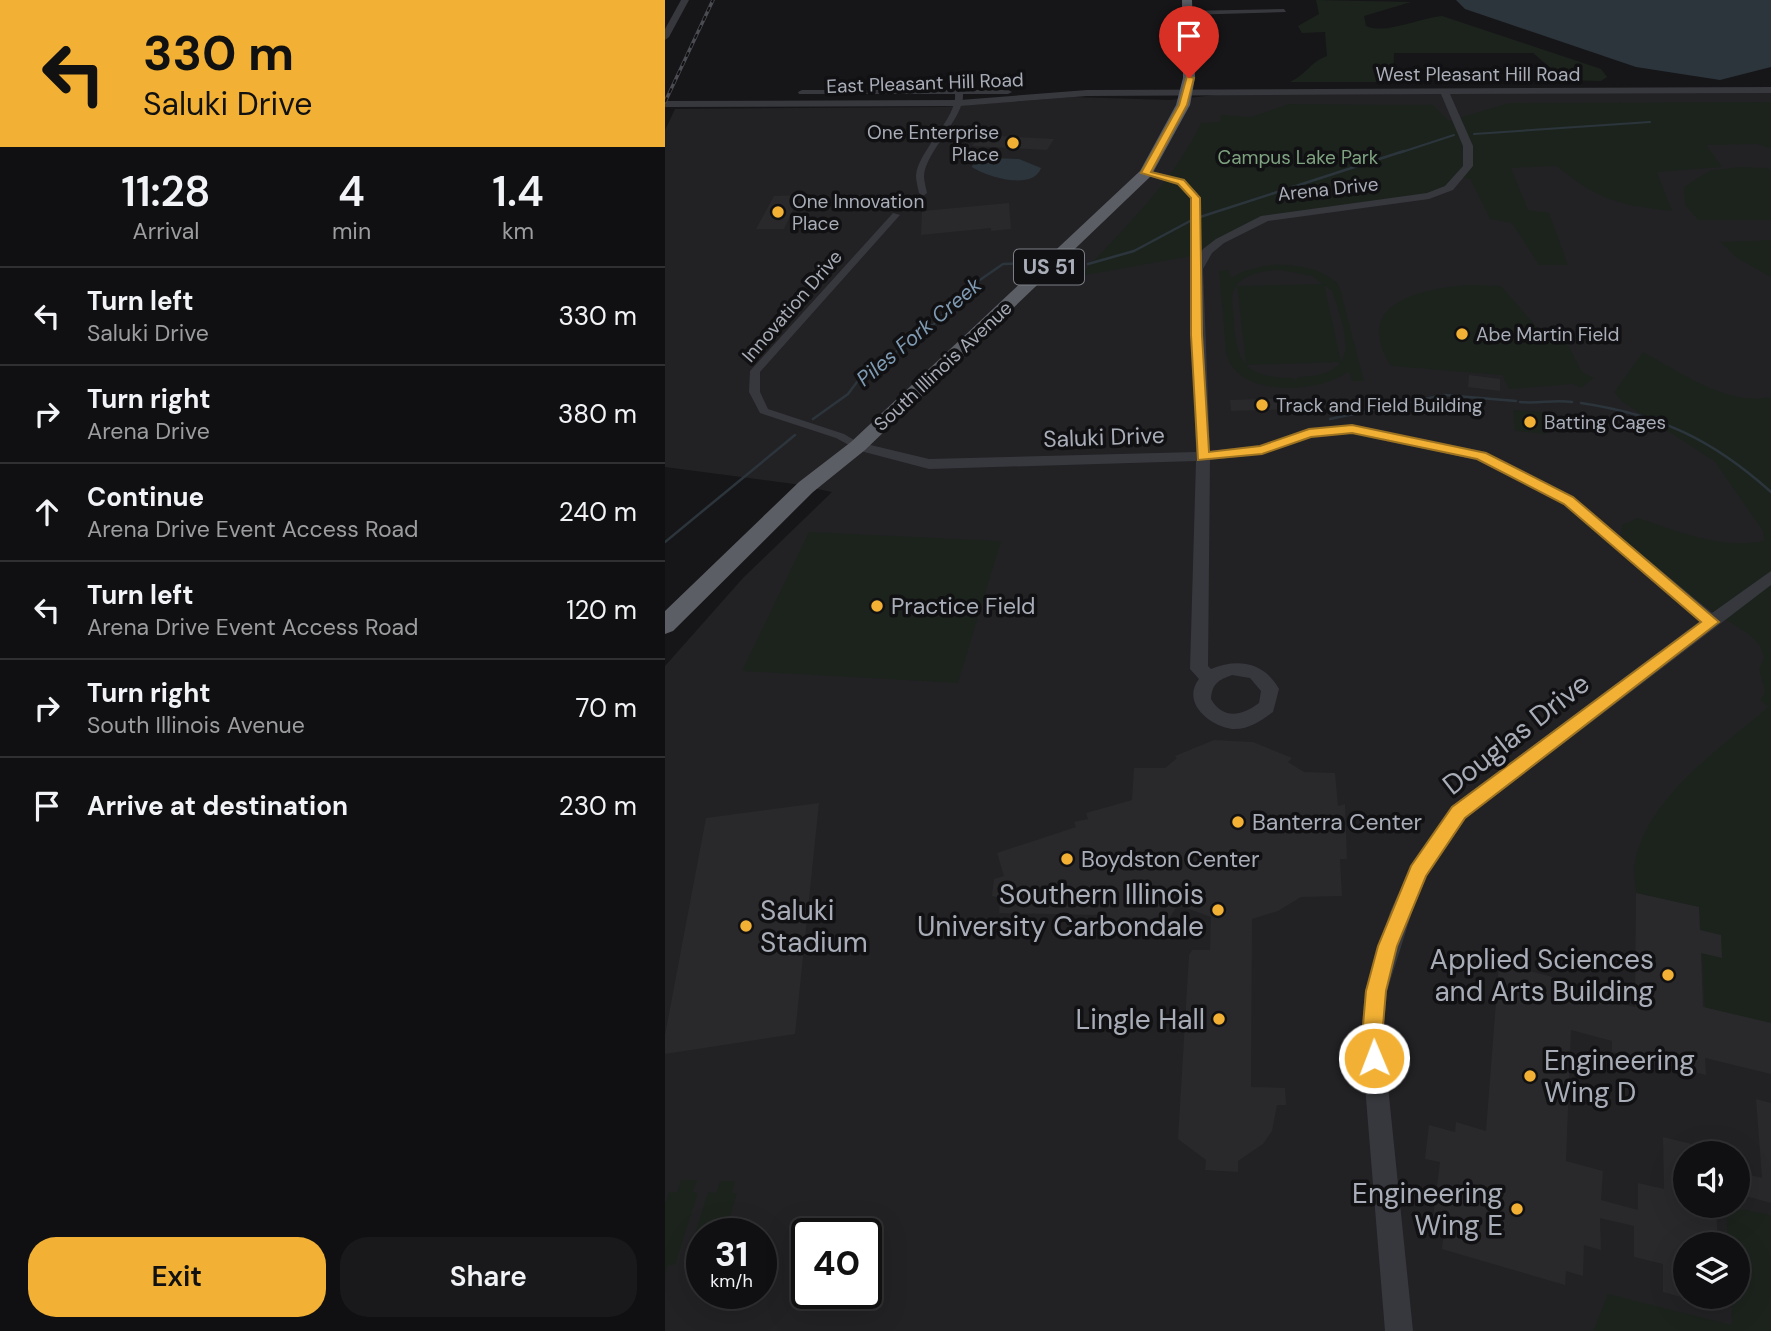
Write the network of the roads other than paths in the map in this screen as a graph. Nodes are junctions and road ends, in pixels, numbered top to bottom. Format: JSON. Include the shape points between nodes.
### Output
{"nodes":[{"id":1,"x":685,"y":0,"type":"edge"},
{"id":2,"x":1186,"y":6,"type":"edge"},
{"id":3,"x":1284,"y":11,"type":"dead end"},
{"id":4,"x":665,"y":37,"type":"edge"},
{"id":5,"x":1771,"y":90,"type":"edge"},
{"id":6,"x":802,"y":92,"type":"dead end"},
{"id":7,"x":1008,"y":92,"type":"dead end"},
{"id":8,"x":1185,"y":92,"type":"junction"},
{"id":9,"x":1444,"y":92,"type":"junction"},
{"id":10,"x":959,"y":98,"type":"junction"},
{"id":11,"x":665,"y":104,"type":"edge"},
{"id":12,"x":1146,"y":173,"type":"junction"},
{"id":13,"x":923,"y":193,"type":"dead end"},
{"id":14,"x":896,"y":215,"type":"dead end"},
{"id":15,"x":1197,"y":269,"type":"junction"},
{"id":16,"x":858,"y":446,"type":"junction"},
{"id":17,"x":1203,"y":457,"type":"junction"},
{"id":18,"x":1771,"y":577,"type":"edge"},
{"id":19,"x":1712,"y":622,"type":"junction"},
{"id":20,"x":665,"y":625,"type":"edge"},
{"id":21,"x":1209,"y":677,"type":"dead end"},
{"id":22,"x":1399,"y":1331,"type":"edge"}],
"edges":[{"from":1,"to":4,"type":"street"},
{"from":2,"to":3,"type":"street"},
{"from":2,"to":8,"type":"highway","name":"South Illinois Avenue","number":"US 51","via":[[1190,68]]},
{"from":5,"to":9,"type":"street","name":"West Pleasant Hill Road"},
{"from":6,"to":10,"type":"street"},
{"from":7,"to":10,"type":"street"},
{"from":8,"to":9,"type":"street","name":"West Pleasant Hill Road"},
{"from":8,"to":10,"type":"street","name":"East Pleasant Hill Road"},
{"from":8,"to":12,"type":"highway","name":"South Illinois Avenue","number":"US 51","via":[[1183,105]]},
{"from":9,"to":15,"type":"street","name":"Arena Drive","via":[[1468,146],[1468,166],[1448,188],[1401,202],[1265,218],[1220,241],[1207,251]]},
{"from":10,"to":11,"type":"street","name":"East Pleasant Hill Road"},
{"from":10,"to":13,"type":"street","via":[[921,174]]},
{"from":12,"to":15,"type":"street","via":[[1181,182],[1194,194]]},
{"from":12,"to":16,"type":"highway","name":"South Illinois Avenue","number":"US 51"},
{"from":14,"to":16,"type":"street","name":"Innovation Drive","via":[[755,371],[753,389],[764,411]]},
{"from":15,"to":17,"type":"street"},
{"from":16,"to":17,"type":"street","name":"Saluki Drive","via":[[929,464]]},
{"from":16,"to":20,"type":"highway","name":"South Illinois Avenue","number":"US 51","via":[[806,487]]},
{"from":17,"to":19,"type":"street","name":"Saluki Drive","via":[[1262,450],[1309,433],[1352,429],[1481,456],[1569,500]]},
{"from":17,"to":21,"type":"street","via":[[1199,669]]},
{"from":18,"to":19,"type":"street","name":"Douglas Drive"},
{"from":19,"to":22,"type":"street","name":"Douglas Drive","via":[[1459,812],[1418,872],[1388,946],[1376,991],[1372,1037]]}]}
